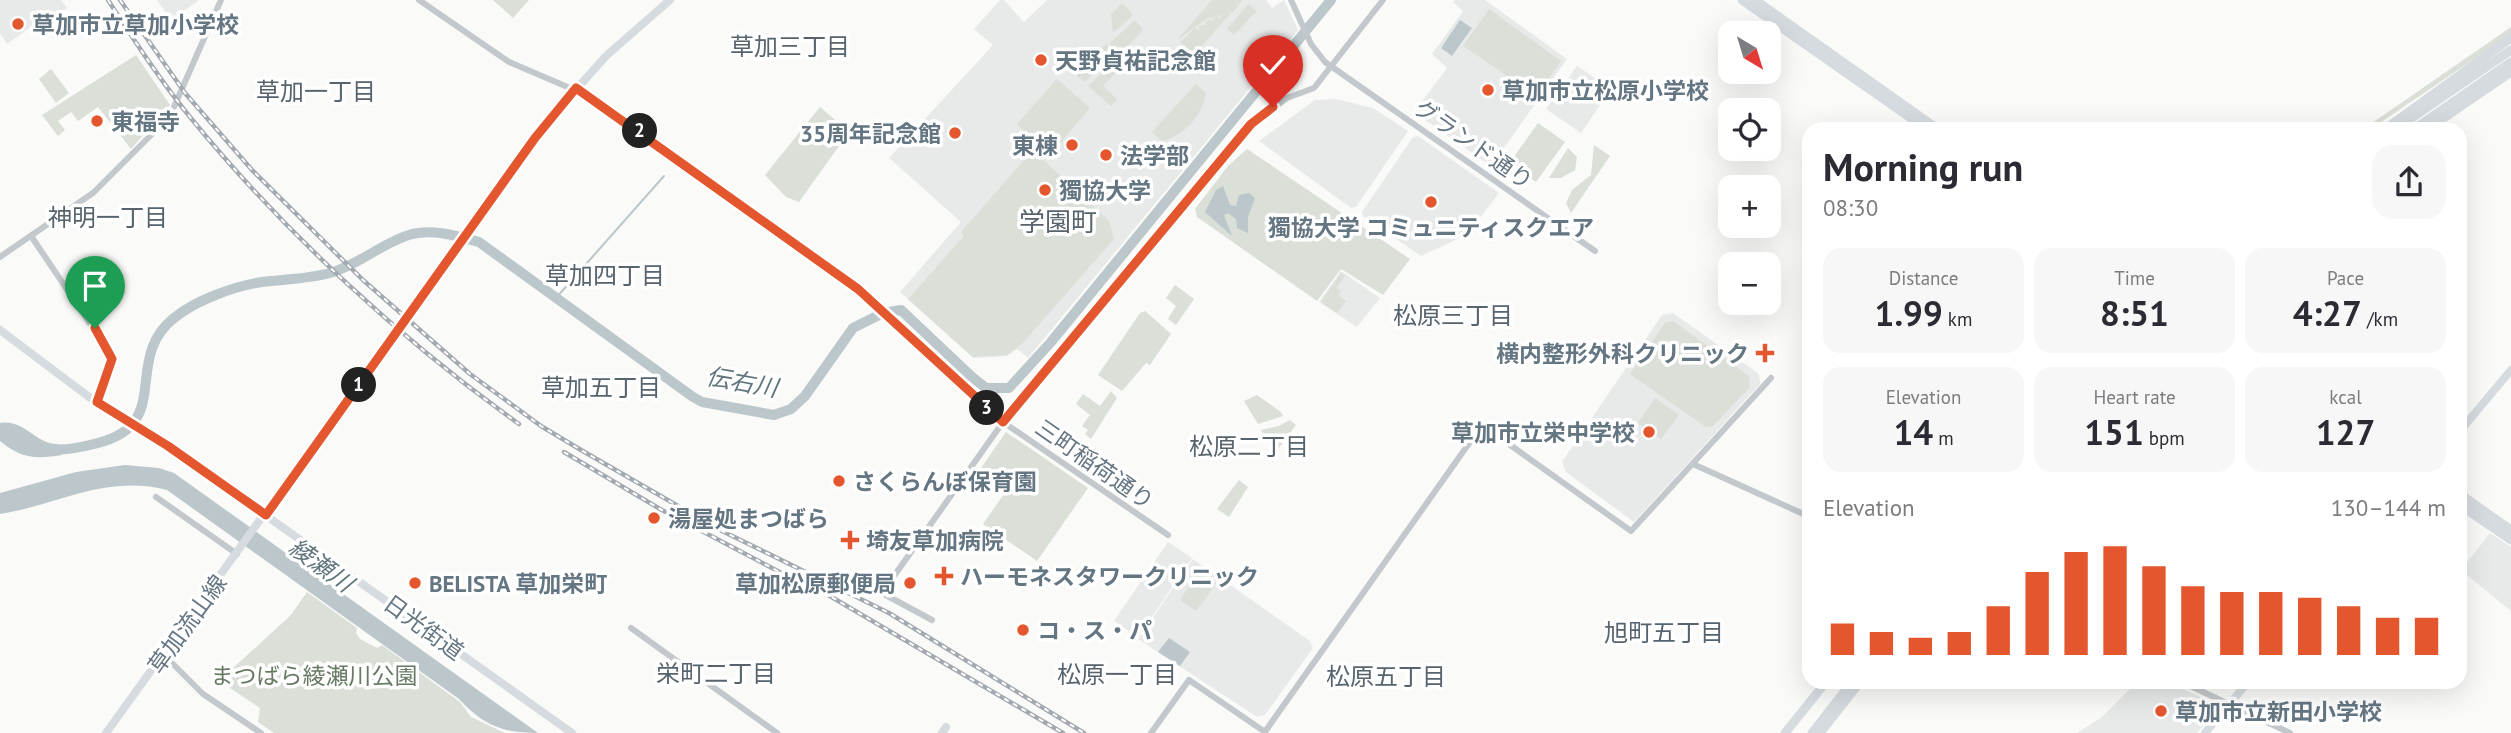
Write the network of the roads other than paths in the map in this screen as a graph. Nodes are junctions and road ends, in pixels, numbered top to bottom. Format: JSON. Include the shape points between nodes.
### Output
{"nodes":[{"id":1,"x":221,"y":0,"type":"edge"},
{"id":2,"x":419,"y":0,"type":"edge"},
{"id":3,"x":670,"y":0,"type":"edge"},
{"id":4,"x":1291,"y":0,"type":"edge"},
{"id":5,"x":1383,"y":0,"type":"edge"},
{"id":6,"x":1742,"y":0,"type":"edge"},
{"id":7,"x":1755,"y":0,"type":"edge"},
{"id":8,"x":2511,"y":38,"type":"edge"},
{"id":9,"x":2511,"y":44,"type":"edge"},
{"id":10,"x":2511,"y":50,"type":"edge"},
{"id":11,"x":2511,"y":62,"type":"edge"},
{"id":12,"x":1331,"y":66,"type":"junction"},
{"id":13,"x":2511,"y":70,"type":"edge"},
{"id":14,"x":576,"y":88,"type":"junction"},
{"id":15,"x":1917,"y":122,"type":"edge"},
{"id":16,"x":1929,"y":122,"type":"edge"},
{"id":17,"x":2395,"y":122,"type":"edge"},
{"id":18,"x":2397,"y":122,"type":"edge"},
{"id":19,"x":2406,"y":122,"type":"edge"},
{"id":20,"x":2425,"y":122,"type":"edge"},
{"id":21,"x":2432,"y":122,"type":"edge"},
{"id":22,"x":2438,"y":122,"type":"edge"},
{"id":23,"x":31,"y":236,"type":"junction"},
{"id":24,"x":1595,"y":251,"type":"dead end"},
{"id":25,"x":0,"y":257,"type":"edge"},
{"id":26,"x":0,"y":330,"type":"edge"},
{"id":27,"x":2511,"y":370,"type":"edge"},
{"id":28,"x":1771,"y":378,"type":"dead end"},
{"id":29,"x":97,"y":402,"type":"junction"},
{"id":30,"x":1003,"y":422,"type":"junction"},
{"id":31,"x":2467,"y":423,"type":"edge"},
{"id":32,"x":1693,"y":464,"type":"junction"},
{"id":33,"x":156,"y":497,"type":"dead end"},
{"id":34,"x":2467,"y":499,"type":"edge"},
{"id":35,"x":2467,"y":510,"type":"edge"},
{"id":36,"x":1802,"y":513,"type":"edge"},
{"id":37,"x":266,"y":515,"type":"junction"},
{"id":38,"x":2511,"y":530,"type":"edge"},
{"id":39,"x":1168,"y":535,"type":"dead end"},
{"id":40,"x":2511,"y":540,"type":"edge"},
{"id":41,"x":240,"y":552,"type":"junction"},
{"id":42,"x":932,"y":620,"type":"dead end"},
{"id":43,"x":631,"y":628,"type":"dead end"},
{"id":44,"x":164,"y":656,"type":"junction"},
{"id":45,"x":1814,"y":689,"type":"edge"},
{"id":46,"x":1820,"y":689,"type":"edge"},
{"id":47,"x":1826,"y":689,"type":"edge"},
{"id":48,"x":1840,"y":689,"type":"edge"},
{"id":49,"x":1847,"y":689,"type":"edge"},
{"id":50,"x":1855,"y":689,"type":"edge"},
{"id":51,"x":2197,"y":689,"type":"edge"},
{"id":52,"x":2242,"y":689,"type":"edge"},
{"id":53,"x":2229,"y":704,"type":"junction"},
{"id":54,"x":1264,"y":732,"type":"edge"},
{"id":55,"x":106,"y":733,"type":"edge"},
{"id":56,"x":261,"y":733,"type":"edge"},
{"id":57,"x":572,"y":733,"type":"edge"},
{"id":58,"x":777,"y":733,"type":"edge"},
{"id":59,"x":1151,"y":733,"type":"edge"},
{"id":60,"x":1779,"y":733,"type":"edge"},
{"id":61,"x":1785,"y":733,"type":"edge"},
{"id":62,"x":1791,"y":733,"type":"edge"},
{"id":63,"x":1805,"y":733,"type":"edge"},
{"id":64,"x":1812,"y":733,"type":"edge"},
{"id":65,"x":1820,"y":733,"type":"edge"},
{"id":66,"x":2205,"y":733,"type":"edge"},
{"id":67,"x":2290,"y":733,"type":"edge"}],
"edges":[{"from":1,"to":23,"type":"street","via":[[170,116],[93,193]]},
{"from":2,"to":14,"type":"street","name":"三町稲荷通り","via":[[509,62]]},
{"from":3,"to":14,"type":"main road","name":"草加流山線"},
{"from":4,"to":12,"type":"street","name":"グランド通り","via":[[1311,44]]},
{"from":5,"to":12,"type":"street"},
{"from":6,"to":15,"type":"highway"},
{"from":7,"to":16,"type":"highway"},
{"from":8,"to":17,"type":"highway"},
{"from":9,"to":18,"type":"highway"},
{"from":10,"to":19,"type":"highway"},
{"from":11,"to":20,"type":"highway"},
{"from":12,"to":24,"type":"street","name":"グランド通り"},
{"from":12,"to":30,"type":"street","via":[[1314,88],[1287,98],[1251,124]]},
{"from":13,"to":21,"type":"highway"},
{"from":13,"to":22,"type":"highway"},
{"from":14,"to":30,"type":"street","name":"三町稲荷通り","via":[[878,306]]},
{"from":14,"to":37,"type":"main road","name":"草加流山線","via":[[535,138]]},
{"from":23,"to":25,"type":"street"},
{"from":23,"to":29,"type":"street","via":[[110,353],[111,365]]},
{"from":26,"to":29,"type":"main road","name":"日光街道"},
{"from":27,"to":31,"type":"main road"},
{"from":28,"to":32,"type":"street"},
{"from":29,"to":37,"type":"main road","name":"日光街道"},
{"from":30,"to":39,"type":"street","name":"三町稲荷通り"},
{"from":30,"to":42,"type":"street","via":[[882,593]]},
{"from":32,"to":36,"type":"street"},
{"from":32,"to":54,"type":"street","via":[[1631,531],[1482,425]]},
{"from":33,"to":41,"type":"street"},
{"from":34,"to":38,"type":"highway"},
{"from":35,"to":40,"type":"highway"},
{"from":37,"to":41,"type":"main road","name":"草加流山線"},
{"from":37,"to":57,"type":"main road","name":"日光街道"},
{"from":41,"to":44,"type":"main road","name":"草加流山線"},
{"from":43,"to":58,"type":"street"},
{"from":44,"to":55,"type":"main road","name":"草加流山線"},
{"from":44,"to":56,"type":"street","via":[[203,694]]},
{"from":45,"to":60,"type":"highway"},
{"from":46,"to":61,"type":"highway"},
{"from":47,"to":62,"type":"highway"},
{"from":48,"to":63,"type":"highway"},
{"from":49,"to":64,"type":"highway"},
{"from":50,"to":65,"type":"highway"},
{"from":51,"to":53,"type":"street"},
{"from":52,"to":53,"type":"main road"},
{"from":53,"to":66,"type":"main road"},
{"from":53,"to":67,"type":"street"},
{"from":54,"to":59,"type":"street","via":[[1189,680]]}]}
